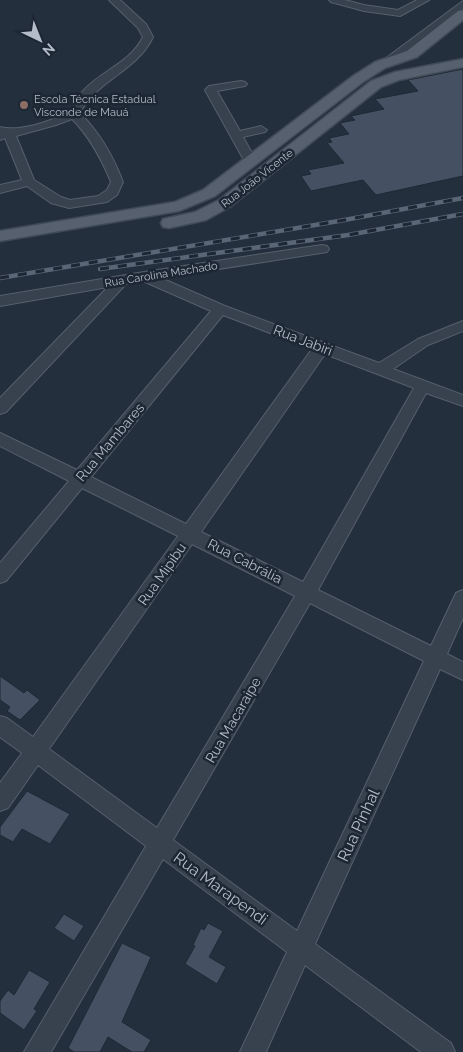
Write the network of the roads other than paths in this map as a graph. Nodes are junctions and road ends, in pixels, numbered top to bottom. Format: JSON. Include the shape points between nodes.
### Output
{"nodes":[{"id":1,"x":114,"y":0,"type":"edge"},
{"id":2,"x":334,"y":0,"type":"edge"},
{"id":3,"x":397,"y":0,"type":"edge"},
{"id":4,"x":449,"y":0,"type":"edge"},
{"id":5,"x":366,"y":1,"type":"dead end"},
{"id":6,"x":424,"y":1,"type":"edge"},
{"id":7,"x":463,"y":4,"type":"edge"},
{"id":8,"x":416,"y":14,"type":"junction"},
{"id":9,"x":463,"y":14,"type":"edge"},
{"id":10,"x":445,"y":18,"type":"junction"},
{"id":11,"x":435,"y":26,"type":"junction"},
{"id":12,"x":386,"y":63,"type":"junction"},
{"id":13,"x":463,"y":63,"type":"edge"},
{"id":14,"x":241,"y":84,"type":"dead end"},
{"id":15,"x":74,"y":114,"type":"junction"},
{"id":16,"x":261,"y":130,"type":"dead end"},
{"id":17,"x":3,"y":134,"type":"edge"},
{"id":18,"x":236,"y":135,"type":"junction"},
{"id":19,"x":249,"y":164,"type":"junction"},
{"id":20,"x":265,"y":173,"type":"junction"},
{"id":21,"x":29,"y":182,"type":"junction"},
{"id":22,"x":0,"y":189,"type":"edge"},
{"id":23,"x":142,"y":220,"type":"junction"},
{"id":24,"x":0,"y":236,"type":"edge"},
{"id":25,"x":322,"y":249,"type":"dead end"},
{"id":26,"x":0,"y":251,"type":"edge"},
{"id":27,"x":144,"y":276,"type":"junction"},
{"id":28,"x":122,"y":280,"type":"junction"},
{"id":29,"x":0,"y":301,"type":"edge"},
{"id":30,"x":220,"y":309,"type":"junction"},
{"id":31,"x":463,"y":326,"type":"edge"},
{"id":32,"x":322,"y":347,"type":"junction"},
{"id":33,"x":381,"y":369,"type":"junction"},
{"id":34,"x":423,"y":385,"type":"junction"},
{"id":35,"x":463,"y":401,"type":"edge"},
{"id":36,"x":0,"y":408,"type":"edge"},
{"id":37,"x":0,"y":438,"type":"edge"},
{"id":38,"x":79,"y":478,"type":"junction"},
{"id":39,"x":191,"y":533,"type":"junction"},
{"id":40,"x":0,"y":576,"type":"edge"},
{"id":41,"x":307,"y":592,"type":"junction"},
{"id":42,"x":463,"y":598,"type":"edge"},
{"id":43,"x":436,"y":658,"type":"junction"},
{"id":44,"x":463,"y":671,"type":"edge"},
{"id":45,"x":0,"y":725,"type":"edge"},
{"id":46,"x":35,"y":753,"type":"junction"},
{"id":47,"x":0,"y":800,"type":"edge"},
{"id":48,"x":160,"y":843,"type":"junction"},
{"id":49,"x":302,"y":947,"type":"junction"},
{"id":50,"x":37,"y":1052,"type":"edge"},
{"id":51,"x":253,"y":1052,"type":"edge"},
{"id":52,"x":442,"y":1052,"type":"edge"}],
"edges":[{"from":1,"to":15,"type":"street","via":[[142,26],[148,37],[136,56],[93,88]]},
{"from":2,"to":8,"type":"street","via":[[364,8]]},
{"from":3,"to":6,"type":"street"},
{"from":4,"to":7,"type":"street"},
{"from":5,"to":8,"type":"street"},
{"from":6,"to":8,"type":"street"},
{"from":7,"to":10,"type":"street"},
{"from":8,"to":10,"type":"street"},
{"from":8,"to":11,"type":"street"},
{"from":9,"to":12,"type":"main road","name":"Rua João Vicente","via":[[415,52]]},
{"from":10,"to":11,"type":"street"},
{"from":11,"to":12,"type":"street"},
{"from":12,"to":19,"type":"main road","name":"Rua João Vicente","via":[[358,79]]},
{"from":13,"to":20,"type":"main road","name":"Rua João Vicente","via":[[401,75],[376,84]]},
{"from":14,"to":18,"type":"street","via":[[210,90]]},
{"from":15,"to":17,"type":"street","via":[[52,123]]},
{"from":15,"to":21,"type":"street","via":[[91,131],[105,155],[116,176],[115,189],[102,199],[66,204]]},
{"from":16,"to":18,"type":"street"},
{"from":17,"to":21,"type":"street"},
{"from":18,"to":19,"type":"street"},
{"from":19,"to":20,"type":"main road"},
{"from":19,"to":23,"type":"main road","name":"Rua João Vicente","via":[[195,200]]},
{"from":20,"to":23,"type":"main road","name":"Rua João Vicente","via":[[213,211],[184,220]]},
{"from":21,"to":22,"type":"street"},
{"from":23,"to":24,"type":"main road","name":"Rua João Vicente"},
{"from":23,"to":26,"type":"main road","name":"Rua João Vicente"},
{"from":25,"to":27,"type":"street","name":"Rua Carolina Machado"},
{"from":27,"to":28,"type":"street","name":"Rua Carolina Machado"},
{"from":27,"to":30,"type":"street","name":"Rua Jabiri"},
{"from":28,"to":29,"type":"street","name":"Rua Carolina Machado"},
{"from":28,"to":36,"type":"street"},
{"from":30,"to":32,"type":"street","name":"Rua Jabiri"},
{"from":30,"to":38,"type":"street","name":"Rua Mambares"},
{"from":31,"to":33,"type":"street","via":[[423,342]]},
{"from":32,"to":33,"type":"street","name":"Rua Jabiri"},
{"from":32,"to":39,"type":"street","name":"Rua Mipibu"},
{"from":33,"to":34,"type":"street","name":"Rua Jabiri"},
{"from":34,"to":35,"type":"street","name":"Rua Jabiri"},
{"from":34,"to":41,"type":"street","name":"Rua Macaraipe"},
{"from":37,"to":38,"type":"street","name":"Rua Cabrália"},
{"from":38,"to":39,"type":"street","name":"Rua Cabrália"},
{"from":38,"to":40,"type":"street","name":"Rua Mambares"},
{"from":39,"to":41,"type":"street","name":"Rua Cabrália"},
{"from":39,"to":46,"type":"street","name":"Rua Mipibu"},
{"from":41,"to":43,"type":"street","name":"Rua Cabrália"},
{"from":41,"to":48,"type":"street","name":"Rua Macaraipe"},
{"from":42,"to":43,"type":"street","name":"Rua Pinhal"},
{"from":43,"to":44,"type":"street","name":"Rua Cabrália"},
{"from":43,"to":49,"type":"street","name":"Rua Pinhal"},
{"from":45,"to":46,"type":"street","name":"Rua Marapendi"},
{"from":46,"to":47,"type":"street","name":"Rua Mipibu"},
{"from":46,"to":48,"type":"street","name":"Rua Marapendi"},
{"from":48,"to":49,"type":"street","name":"Rua Marapendi"},
{"from":48,"to":50,"type":"street","name":"Rua Macaraipe"},
{"from":49,"to":51,"type":"street","name":"Rua Pinhal"},
{"from":49,"to":52,"type":"street","name":"Rua Marapendi"}]}
